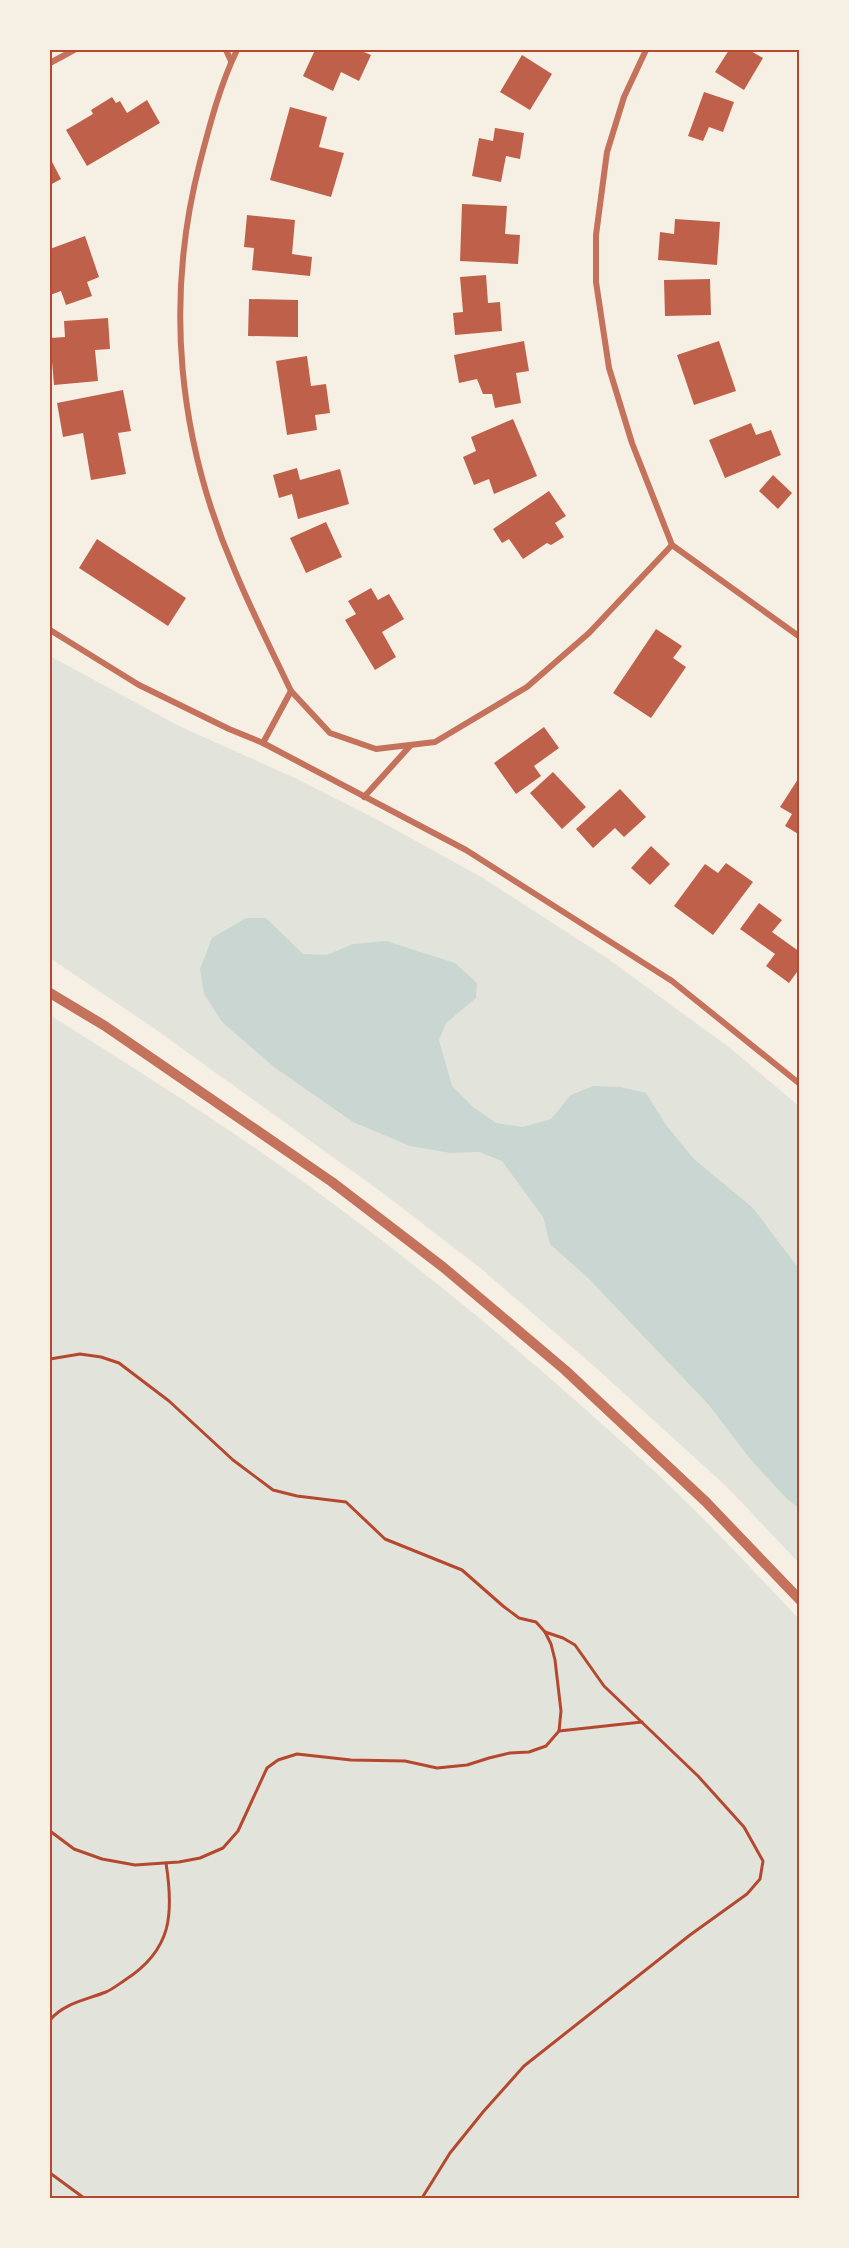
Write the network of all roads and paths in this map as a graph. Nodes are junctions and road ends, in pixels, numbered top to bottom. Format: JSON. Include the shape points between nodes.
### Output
{"nodes":[{"id":1,"x":74,"y":50,"type":"edge"},
{"id":2,"x":226,"y":50,"type":"edge"},
{"id":3,"x":237,"y":50,"type":"edge"},
{"id":4,"x":646,"y":50,"type":"edge"},
{"id":5,"x":231,"y":61,"type":"junction"},
{"id":6,"x":50,"y":63,"type":"edge"},
{"id":7,"x":672,"y":545,"type":"junction"},
{"id":8,"x":50,"y":630,"type":"edge"},
{"id":9,"x":800,"y":637,"type":"edge"},
{"id":10,"x":291,"y":691,"type":"junction"},
{"id":11,"x":263,"y":743,"type":"junction"},
{"id":12,"x":411,"y":745,"type":"junction"},
{"id":13,"x":364,"y":797,"type":"junction"},
{"id":14,"x":50,"y":993,"type":"edge"},
{"id":15,"x":800,"y":1084,"type":"edge"},
{"id":16,"x":50,"y":1359,"type":"edge"},
{"id":17,"x":800,"y":1600,"type":"edge"},
{"id":18,"x":545,"y":1632,"type":"junction"},
{"id":19,"x":642,"y":1722,"type":"junction"},
{"id":20,"x":559,"y":1731,"type":"junction"},
{"id":21,"x":50,"y":1832,"type":"edge"},
{"id":22,"x":166,"y":1863,"type":"junction"},
{"id":23,"x":50,"y":2020,"type":"edge"},
{"id":24,"x":50,"y":2173,"type":"edge"},
{"id":25,"x":84,"y":2199,"type":"edge"},
{"id":26,"x":422,"y":2199,"type":"edge"}],
"edges":[{"from":1,"to":6,"type":"street"},
{"from":2,"to":5,"type":"street"},
{"from":3,"to":5,"type":"street"},
{"from":4,"to":7,"type":"street","via":[[624,97],[607,152],[596,235],[596,282],[609,368],[632,443]]},
{"from":5,"to":10,"type":"street","via":[[189,202],[179,285],[180,352],[190,433],[208,499],[234,570]]},
{"from":7,"to":9,"type":"street"},
{"from":7,"to":12,"type":"street","via":[[589,633],[527,687],[435,742]]},
{"from":8,"to":11,"type":"street","via":[[139,685]]},
{"from":10,"to":11,"type":"street"},
{"from":10,"to":12,"type":"street","via":[[330,733],[376,749]]},
{"from":11,"to":13,"type":"street"},
{"from":12,"to":13,"type":"street"},
{"from":13,"to":15,"type":"street","via":[[466,850],[672,981]]},
{"from":14,"to":17,"type":"street","via":[[105,1026],[332,1182],[443,1267],[565,1370],[706,1502]]},
{"from":16,"to":18,"type":"path","via":[[80,1354],[119,1363],[273,1490],[346,1502],[385,1539],[462,1570],[502,1606],[519,1618],[536,1622]]},
{"from":18,"to":19,"type":"path","via":[[575,1645],[604,1686]]},
{"from":18,"to":20,"type":"path","via":[[555,1660],[561,1711]]},
{"from":19,"to":20,"type":"path"},
{"from":19,"to":26,"type":"path","via":[[744,1827],[763,1861],[760,1879],[747,1894],[524,2066],[450,2153]]},
{"from":20,"to":22,"type":"path","via":[[546,1746],[468,1765],[437,1768],[405,1761],[297,1754],[278,1760],[267,1768],[238,1831],[223,1848],[200,1858]]},
{"from":21,"to":22,"type":"path","via":[[74,1849],[102,1860],[135,1865]]},
{"from":22,"to":23,"type":"path","via":[[169,1922],[159,1949],[128,1978],[58,2010]]},
{"from":24,"to":25,"type":"path"}]}
